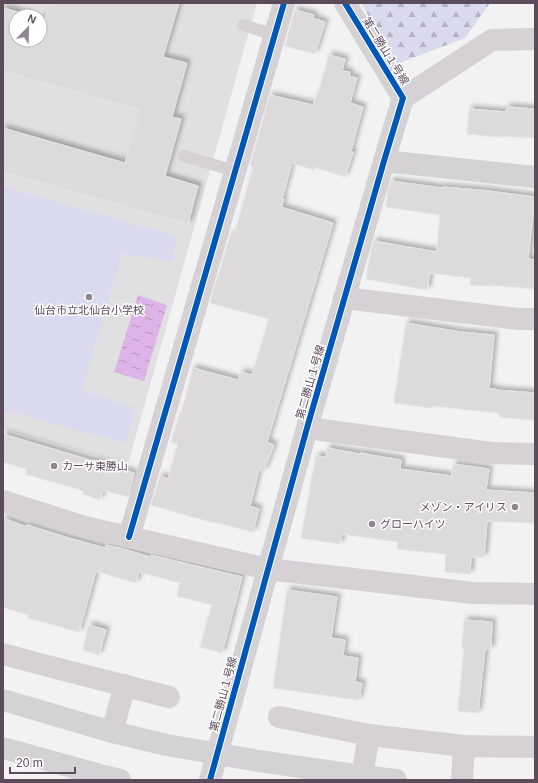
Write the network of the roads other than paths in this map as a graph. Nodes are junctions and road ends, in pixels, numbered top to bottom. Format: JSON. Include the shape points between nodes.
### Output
{"nodes":[{"id":1,"x":284,"y":3,"type":"edge"},
{"id":2,"x":345,"y":3,"type":"edge"},
{"id":3,"x":243,"y":25,"type":"dead end"},
{"id":4,"x":275,"y":35,"type":"junction"},
{"id":5,"x":535,"y":39,"type":"edge"},
{"id":6,"x":403,"y":98,"type":"junction"},
{"id":7,"x":184,"y":156,"type":"dead end"},
{"id":8,"x":384,"y":161,"type":"junction"},
{"id":9,"x":235,"y":171,"type":"junction"},
{"id":10,"x":535,"y":177,"type":"edge"},
{"id":11,"x":344,"y":298,"type":"junction"},
{"id":12,"x":535,"y":319,"type":"edge"},
{"id":13,"x":307,"y":428,"type":"junction"},
{"id":14,"x":535,"y":454,"type":"edge"},
{"id":15,"x":3,"y":501,"type":"edge"},
{"id":16,"x":129,"y":537,"type":"junction"},
{"id":17,"x":268,"y":569,"type":"junction"},
{"id":18,"x":535,"y":594,"type":"edge"},
{"id":19,"x":3,"y":654,"type":"edge"},
{"id":20,"x":125,"y":685,"type":"junction"},
{"id":21,"x":169,"y":697,"type":"dead end"},
{"id":22,"x":3,"y":700,"type":"edge"},
{"id":23,"x":279,"y":717,"type":"dead end"},
{"id":24,"x":112,"y":732,"type":"junction"},
{"id":25,"x":369,"y":735,"type":"junction"},
{"id":26,"x":464,"y":746,"type":"junction"},
{"id":27,"x":535,"y":747,"type":"edge"},
{"id":28,"x":3,"y":748,"type":"edge"},
{"id":29,"x":217,"y":754,"type":"junction"},
{"id":30,"x":362,"y":776,"type":"junction"},
{"id":31,"x":109,"y":779,"type":"edge"},
{"id":32,"x":210,"y":780,"type":"edge"},
{"id":33,"x":396,"y":780,"type":"edge"},
{"id":34,"x":462,"y":780,"type":"edge"}],
"edges":[{"from":1,"to":4,"type":"street"},
{"from":2,"to":6,"type":"street","name":"第二勝山１号線"},
{"from":3,"to":4,"type":"lane"},
{"from":4,"to":9,"type":"street"},
{"from":5,"to":6,"type":"street","via":[[492,40]]},
{"from":6,"to":8,"type":"street","name":"第二勝山１号線"},
{"from":7,"to":9,"type":"lane"},
{"from":8,"to":10,"type":"street"},
{"from":8,"to":11,"type":"street","name":"第二勝山１号線"},
{"from":9,"to":16,"type":"street"},
{"from":11,"to":12,"type":"street"},
{"from":11,"to":13,"type":"street","name":"第二勝山１号線"},
{"from":13,"to":14,"type":"street","via":[[491,453]]},
{"from":13,"to":17,"type":"street","name":"第二勝山１号線"},
{"from":15,"to":16,"type":"street","via":[[85,527]]},
{"from":16,"to":17,"type":"street"},
{"from":17,"to":18,"type":"street","via":[[473,593]]},
{"from":17,"to":29,"type":"street","name":"第二勝山１号線"},
{"from":19,"to":20,"type":"street"},
{"from":20,"to":21,"type":"street"},
{"from":20,"to":24,"type":"street"},
{"from":22,"to":24,"type":"street"},
{"from":23,"to":25,"type":"street"},
{"from":24,"to":29,"type":"street"},
{"from":25,"to":26,"type":"street"},
{"from":25,"to":30,"type":"street"},
{"from":26,"to":27,"type":"street"},
{"from":26,"to":34,"type":"street"},
{"from":28,"to":31,"type":"street"},
{"from":29,"to":30,"type":"street"},
{"from":29,"to":32,"type":"street","name":"第二勝山１号線"},
{"from":30,"to":33,"type":"street"}]}
